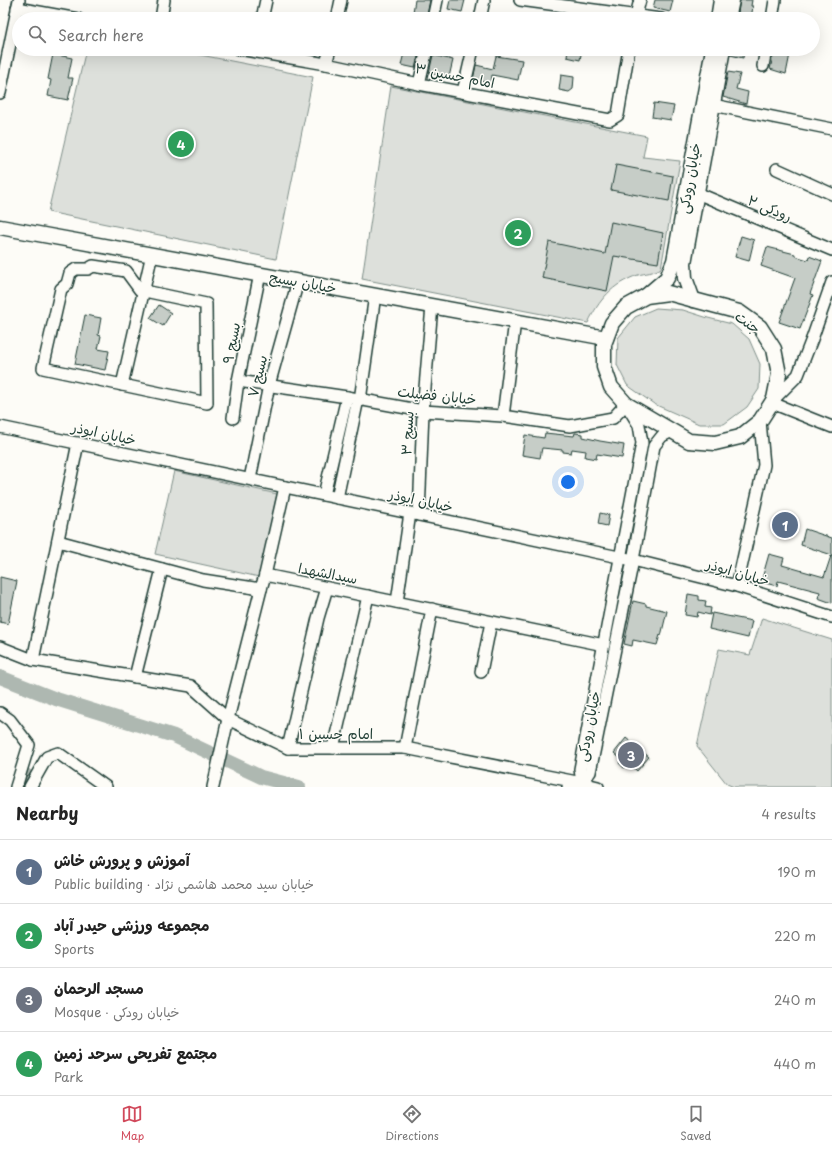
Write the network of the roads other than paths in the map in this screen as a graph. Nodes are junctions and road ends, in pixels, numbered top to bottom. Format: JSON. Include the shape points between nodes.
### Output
{"nodes":[{"id":1,"x":164,"y":0,"type":"edge"},
{"id":2,"x":266,"y":0,"type":"edge"},
{"id":3,"x":341,"y":0,"type":"edge"},
{"id":4,"x":437,"y":0,"type":"edge"},
{"id":5,"x":484,"y":0,"type":"edge"},
{"id":6,"x":520,"y":0,"type":"edge"},
{"id":7,"x":640,"y":0,"type":"edge"},
{"id":8,"x":721,"y":0,"type":"edge"},
{"id":9,"x":732,"y":0,"type":"edge"},
{"id":10,"x":775,"y":0,"type":"edge"},
{"id":11,"x":18,"y":4,"type":"edge"},
{"id":12,"x":50,"y":12,"type":"edge"},
{"id":13,"x":162,"y":12,"type":"edge"},
{"id":14,"x":263,"y":12,"type":"edge"},
{"id":15,"x":338,"y":12,"type":"edge"},
{"id":16,"x":434,"y":12,"type":"edge"},
{"id":17,"x":481,"y":12,"type":"edge"},
{"id":18,"x":601,"y":12,"type":"edge"},
{"id":19,"x":636,"y":12,"type":"edge"},
{"id":20,"x":719,"y":12,"type":"edge"},
{"id":21,"x":729,"y":12,"type":"edge"},
{"id":22,"x":773,"y":12,"type":"edge"},
{"id":23,"x":12,"y":34,"type":"edge"},
{"id":24,"x":284,"y":56,"type":"edge"},
{"id":25,"x":328,"y":56,"type":"edge"},
{"id":26,"x":425,"y":56,"type":"edge"},
{"id":27,"x":471,"y":56,"type":"edge"},
{"id":28,"x":628,"y":56,"type":"edge"},
{"id":29,"x":711,"y":56,"type":"edge"},
{"id":30,"x":722,"y":56,"type":"edge"},
{"id":31,"x":765,"y":56,"type":"edge"},
{"id":32,"x":326,"y":64,"type":"junction"},
{"id":33,"x":763,"y":66,"type":"dead end"},
{"id":34,"x":419,"y":84,"type":"junction"},
{"id":35,"x":463,"y":92,"type":"junction"},
{"id":36,"x":0,"y":93,"type":"edge"},
{"id":37,"x":713,"y":105,"type":"junction"},
{"id":38,"x":832,"y":129,"type":"edge"},
{"id":39,"x":777,"y":169,"type":"dead end"},
{"id":40,"x":697,"y":193,"type":"junction"},
{"id":41,"x":832,"y":194,"type":"edge"},
{"id":42,"x":0,"y":227,"type":"edge"},
{"id":43,"x":832,"y":250,"type":"edge"},
{"id":44,"x":152,"y":254,"type":"junction"},
{"id":45,"x":260,"y":274,"type":"junction"},
{"id":46,"x":298,"y":281,"type":"junction"},
{"id":47,"x":832,"y":282,"type":"edge"},
{"id":48,"x":143,"y":290,"type":"junction"},
{"id":49,"x":375,"y":295,"type":"junction"},
{"id":50,"x":646,"y":296,"type":"junction"},
{"id":51,"x":693,"y":300,"type":"junction"},
{"id":52,"x":432,"y":306,"type":"junction"},
{"id":53,"x":515,"y":321,"type":"junction"},
{"id":54,"x":606,"y":338,"type":"junction"},
{"id":55,"x":238,"y":381,"type":"junction"},
{"id":56,"x":122,"y":385,"type":"junction"},
{"id":57,"x":269,"y":385,"type":"junction"},
{"id":58,"x":355,"y":399,"type":"junction"},
{"id":59,"x":773,"y":401,"type":"junction"},
{"id":60,"x":626,"y":404,"type":"junction"},
{"id":61,"x":423,"y":411,"type":"junction"},
{"id":62,"x":503,"y":416,"type":"junction"},
{"id":63,"x":233,"y":418,"type":"dead end"},
{"id":64,"x":760,"y":421,"type":"junction"},
{"id":65,"x":0,"y":427,"type":"edge"},
{"id":66,"x":832,"y":427,"type":"edge"},
{"id":67,"x":672,"y":431,"type":"junction"},
{"id":68,"x":78,"y":443,"type":"junction"},
{"id":69,"x":250,"y":480,"type":"junction"},
{"id":70,"x":286,"y":487,"type":"junction"},
{"id":71,"x":324,"y":495,"type":"junction"},
{"id":72,"x":337,"y":498,"type":"junction"},
{"id":73,"x":415,"y":514,"type":"junction"},
{"id":74,"x":58,"y":541,"type":"junction"},
{"id":75,"x":621,"y":557,"type":"junction"},
{"id":76,"x":633,"y":560,"type":"junction"},
{"id":77,"x":162,"y":569,"type":"junction"},
{"id":78,"x":265,"y":575,"type":"junction"},
{"id":79,"x":738,"y":586,"type":"junction"},
{"id":80,"x":328,"y":588,"type":"junction"},
{"id":81,"x":261,"y":589,"type":"junction"},
{"id":82,"x":368,"y":596,"type":"junction"},
{"id":83,"x":397,"y":602,"type":"junction"},
{"id":84,"x":432,"y":609,"type":"junction"},
{"id":85,"x":832,"y":617,"type":"edge"},
{"id":86,"x":491,"y":622,"type":"junction"},
{"id":87,"x":604,"y":645,"type":"junction"},
{"id":88,"x":0,"y":647,"type":"edge"},
{"id":89,"x":33,"y":660,"type":"junction"},
{"id":90,"x":481,"y":672,"type":"dead end"},
{"id":91,"x":135,"y":677,"type":"junction"},
{"id":92,"x":0,"y":713,"type":"edge"},
{"id":93,"x":228,"y":719,"type":"junction"},
{"id":94,"x":288,"y":748,"type":"junction"},
{"id":95,"x":333,"y":748,"type":"junction"},
{"id":96,"x":405,"y":748,"type":"junction"},
{"id":97,"x":582,"y":783,"type":"junction"},
{"id":98,"x":16,"y":787,"type":"edge"},
{"id":99,"x":30,"y":787,"type":"edge"},
{"id":100,"x":106,"y":787,"type":"edge"},
{"id":101,"x":213,"y":787,"type":"edge"},
{"id":102,"x":568,"y":787,"type":"edge"},
{"id":103,"x":598,"y":787,"type":"edge"}],
"edges":[{"from":1,"to":13,"type":"street"},
{"from":2,"to":14,"type":"street"},
{"from":3,"to":15,"type":"street"},
{"from":4,"to":16,"type":"street"},
{"from":5,"to":17,"type":"street"},
{"from":6,"to":18,"type":"street"},
{"from":7,"to":19,"type":"street"},
{"from":8,"to":20,"type":"main road"},
{"from":9,"to":21,"type":"main road"},
{"from":10,"to":22,"type":"street"},
{"from":11,"to":12,"type":"street"},
{"from":23,"to":36,"type":"street"},
{"from":24,"to":32,"type":"street","name":"امام حسین ۳"},
{"from":25,"to":32,"type":"street"},
{"from":26,"to":34,"type":"street"},
{"from":27,"to":35,"type":"street"},
{"from":28,"to":35,"type":"street","name":"امام حسین ۳","via":[[618,114],[610,120]]},
{"from":29,"to":50,"type":"main road","name":"خیابان رودکی","via":[[674,261],[667,278]]},
{"from":30,"to":37,"type":"main road","name":"خیابان رودکی"},
{"from":31,"to":33,"type":"street"},
{"from":32,"to":34,"type":"street","name":"امام حسین ۳"},
{"from":34,"to":35,"type":"street","name":"امام حسین ۳"},
{"from":37,"to":38,"type":"street"},
{"from":37,"to":40,"type":"main road","name":"خیابان رودکی"},
{"from":39,"to":41,"type":"street"},
{"from":40,"to":43,"type":"street","name":"رودکی ۲"},
{"from":40,"to":51,"type":"main road","name":"خیابان رودکی","via":[[684,263],[685,278]]},
{"from":42,"to":44,"type":"main road","name":"خیابان بسیج"},
{"from":44,"to":45,"type":"main road","name":"خیابان بسیج"},
{"from":44,"to":48,"type":"street"},
{"from":45,"to":46,"type":"main road","name":"خیابان بسیج"},
{"from":45,"to":55,"type":"street","name":"بسیج ۹"},
{"from":46,"to":49,"type":"main road","name":"خیابان بسیج"},
{"from":46,"to":57,"type":"street","name":"بسیج ۷"},
{"from":47,"to":59,"type":"street","via":[[798,375]]},
{"from":48,"to":56,"type":"street"},
{"from":48,"to":56,"type":"street","via":[[206,304],[207,403]]},
{"from":48,"to":56,"type":"street","via":[[140,290],[126,271],[93,266],[88,269],[76,268],[70,273],[67,284],[60,289],[43,368]]},
{"from":49,"to":52,"type":"main road","name":"خیابان بسیج"},
{"from":49,"to":58,"type":"street"},
{"from":50,"to":51,"type":"main road","name":"جنت","via":[[668,293]]},
{"from":50,"to":54,"type":"main road","name":"جنت","via":[[626,307],[612,324]]},
{"from":51,"to":59,"type":"main road","name":"جنت","via":[[739,312],[760,327],[774,349],[779,374]]},
{"from":52,"to":53,"type":"main road","name":"خیابان بسیج"},
{"from":52,"to":61,"type":"street","name":"بسیج ۳"},
{"from":53,"to":54,"type":"main road","name":"خیابان بسیج"},
{"from":53,"to":62,"type":"street"},
{"from":54,"to":60,"type":"main road","name":"جنت","via":[[604,367],[611,388]]},
{"from":55,"to":57,"type":"street","name":"خیابان فضیلت"},
{"from":55,"to":63,"type":"street","name":"بسیج ۹"},
{"from":57,"to":58,"type":"street","name":"خیابان فضیلت"},
{"from":57,"to":69,"type":"street","name":"بسیج ۷"},
{"from":58,"to":61,"type":"street","name":"خیابان فضیلت"},
{"from":58,"to":71,"type":"street"},
{"from":58,"to":72,"type":"street"},
{"from":59,"to":64,"type":"main road","name":"جنت"},
{"from":59,"to":66,"type":"street"},
{"from":60,"to":62,"type":"street","name":"خیابان فضیلت","via":[[613,418],[570,426]]},
{"from":60,"to":67,"type":"main road","name":"جنت"},
{"from":60,"to":75,"type":"street","name":"خیابان رودکی","via":[[639,425],[642,443]]},
{"from":61,"to":62,"type":"street","name":"خیابان فضیلت"},
{"from":61,"to":73,"type":"street","name":"بسیج ۳"},
{"from":64,"to":67,"type":"main road","name":"جنت","via":[[740,437],[715,443],[690,441]]},
{"from":64,"to":79,"type":"street","via":[[764,465]]},
{"from":65,"to":68,"type":"street","name":"خیابان ابوذر"},
{"from":67,"to":76,"type":"street","name":"خیابان رودکی","via":[[662,436],[654,446]]},
{"from":68,"to":69,"type":"street","name":"خیابان ابوذر"},
{"from":68,"to":74,"type":"street"},
{"from":69,"to":70,"type":"street","name":"خیابان ابوذر"},
{"from":70,"to":71,"type":"street","name":"خیابان ابوذر"},
{"from":70,"to":78,"type":"street"},
{"from":71,"to":72,"type":"street","name":"خیابان ابوذر"},
{"from":72,"to":73,"type":"street","name":"خیابان ابوذر"},
{"from":73,"to":75,"type":"street","name":"خیابان ابوذر"},
{"from":73,"to":83,"type":"street","name":"بسیج ۳"},
{"from":74,"to":77,"type":"street"},
{"from":74,"to":89,"type":"street"},
{"from":75,"to":76,"type":"street","name":"خیابان ابوذر"},
{"from":75,"to":87,"type":"street","name":"خیابان رودکی"},
{"from":76,"to":79,"type":"street","name":"خیابان ابوذر"},
{"from":76,"to":97,"type":"street","name":"خیابان رودکی","via":[[590,772]]},
{"from":77,"to":81,"type":"street","via":[[203,580]]},
{"from":77,"to":91,"type":"street"},
{"from":78,"to":80,"type":"street","name":"سیدالشهدا"},
{"from":78,"to":81,"type":"street"},
{"from":79,"to":85,"type":"street","name":"خیابان ابوذر"},
{"from":80,"to":82,"type":"street","name":"سیدالشهدا"},
{"from":80,"to":94,"type":"street","via":[[318,618]]},
{"from":81,"to":93,"type":"street"},
{"from":82,"to":83,"type":"street","name":"سیدالشهدا"},
{"from":82,"to":95,"type":"street"},
{"from":83,"to":84,"type":"street","name":"سیدالشهدا"},
{"from":84,"to":86,"type":"street","name":"سیدالشهدا"},
{"from":84,"to":96,"type":"street"},
{"from":86,"to":87,"type":"street","name":"سیدالشهدا"},
{"from":86,"to":90,"type":"street"},
{"from":87,"to":97,"type":"street","name":"خیابان رودکی","via":[[580,769]]},
{"from":88,"to":89,"type":"street","name":"امام حسین ۱"},
{"from":89,"to":91,"type":"street","name":"امام حسین ۱"},
{"from":91,"to":93,"type":"street","name":"امام حسین ۱","via":[[191,686]]},
{"from":92,"to":98,"type":"street","via":[[10,720],[29,745]]},
{"from":93,"to":94,"type":"street","name":"امام حسین ۱"},
{"from":93,"to":101,"type":"street"},
{"from":94,"to":95,"type":"street","name":"امام حسین ۱"},
{"from":95,"to":96,"type":"street","name":"امام حسین ۱"},
{"from":96,"to":97,"type":"street","name":"امام حسین ۱"},
{"from":97,"to":102,"type":"street"},
{"from":97,"to":103,"type":"street","name":"امام حسین ۱"},
{"from":99,"to":100,"type":"street","via":[[47,757],[58,753]]}]}
